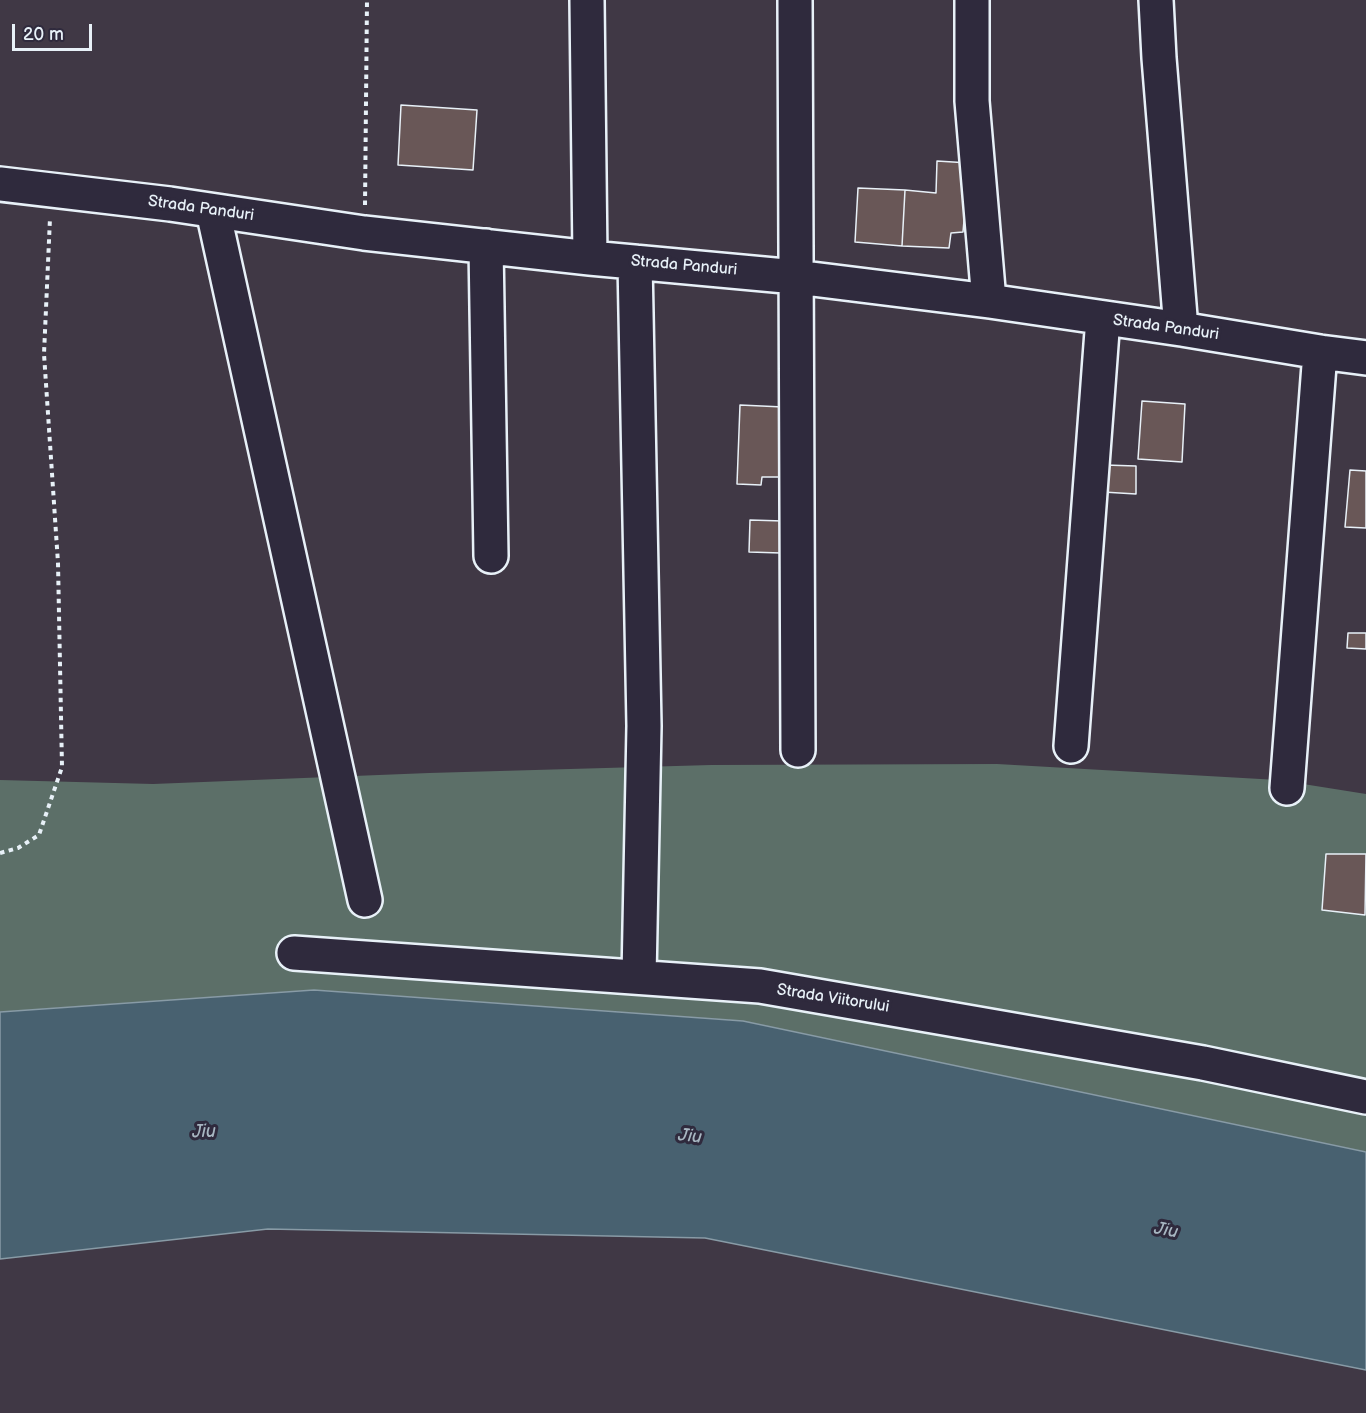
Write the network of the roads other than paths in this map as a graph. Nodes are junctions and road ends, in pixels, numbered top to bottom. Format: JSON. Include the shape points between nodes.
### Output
{"nodes":[{"id":1,"x":587,"y":0,"type":"edge"},
{"id":2,"x":795,"y":0,"type":"edge"},
{"id":3,"x":972,"y":0,"type":"edge"},
{"id":4,"x":1156,"y":0,"type":"edge"},
{"id":5,"x":0,"y":184,"type":"edge"},
{"id":6,"x":213,"y":211,"type":"junction"},
{"id":7,"x":486,"y":246,"type":"junction"},
{"id":8,"x":590,"y":258,"type":"junction"},
{"id":9,"x":635,"y":262,"type":"junction"},
{"id":10,"x":796,"y":277,"type":"junction"},
{"id":11,"x":989,"y":301,"type":"junction"},
{"id":12,"x":1103,"y":318,"type":"junction"},
{"id":13,"x":1181,"y":329,"type":"junction"},
{"id":14,"x":1320,"y":352,"type":"junction"},
{"id":15,"x":1366,"y":358,"type":"edge"},
{"id":16,"x":491,"y":556,"type":"dead end"},
{"id":17,"x":1071,"y":746,"type":"dead end"},
{"id":18,"x":798,"y":750,"type":"dead end"},
{"id":19,"x":1287,"y":788,"type":"dead end"},
{"id":20,"x":365,"y":900,"type":"dead end"},
{"id":21,"x":294,"y":953,"type":"dead end"},
{"id":22,"x":639,"y":977,"type":"junction"},
{"id":23,"x":1366,"y":1097,"type":"edge"}],
"edges":[{"from":1,"to":8,"type":"street"},
{"from":2,"to":10,"type":"street"},
{"from":3,"to":11,"type":"street","via":[[972,101]]},
{"from":4,"to":13,"type":"street"},
{"from":5,"to":6,"type":"street","name":"Strada Panduri"},
{"from":6,"to":7,"type":"street","name":"Strada Panduri"},
{"from":6,"to":20,"type":"street"},
{"from":7,"to":8,"type":"street","name":"Strada Panduri"},
{"from":7,"to":16,"type":"street"},
{"from":8,"to":9,"type":"street","name":"Strada Panduri"},
{"from":9,"to":10,"type":"street","name":"Strada Panduri"},
{"from":9,"to":22,"type":"street","via":[[644,726]]},
{"from":10,"to":11,"type":"street","name":"Strada Panduri"},
{"from":10,"to":18,"type":"street"},
{"from":11,"to":12,"type":"street","name":"Strada Panduri"},
{"from":12,"to":13,"type":"street","name":"Strada Panduri"},
{"from":12,"to":17,"type":"street"},
{"from":13,"to":14,"type":"street","name":"Strada Panduri"},
{"from":14,"to":15,"type":"street","name":"Strada Panduri"},
{"from":14,"to":19,"type":"street"},
{"from":21,"to":22,"type":"street","name":"Strada Viitorului"},
{"from":22,"to":23,"type":"street","name":"Strada Viitorului","via":[[760,986],[1203,1063]]}]}
